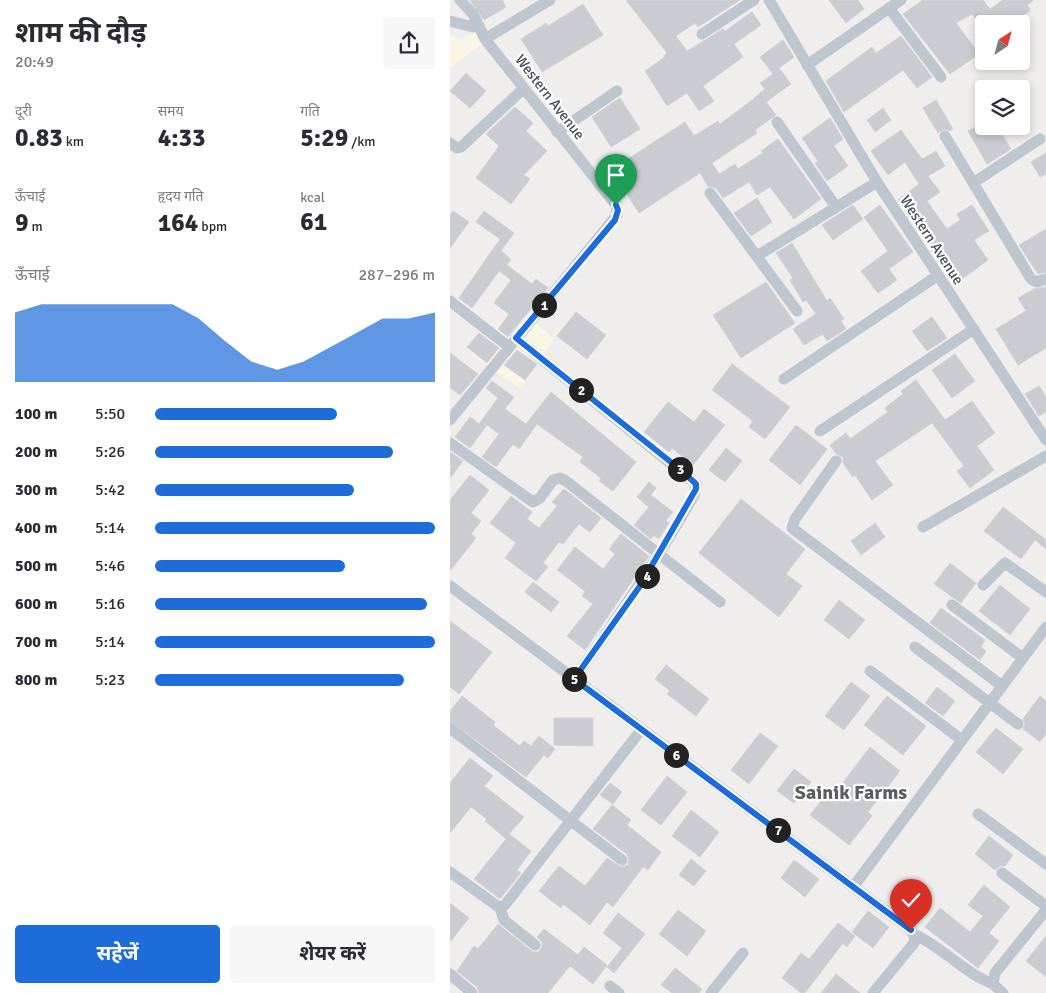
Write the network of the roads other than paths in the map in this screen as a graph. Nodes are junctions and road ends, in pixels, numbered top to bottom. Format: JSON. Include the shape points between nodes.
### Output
{"nodes":[{"id":1,"x":460,"y":0,"type":"edge"},
{"id":2,"x":550,"y":0,"type":"edge"},
{"id":3,"x":754,"y":0,"type":"edge"},
{"id":4,"x":769,"y":0,"type":"edge"},
{"id":5,"x":901,"y":0,"type":"edge"},
{"id":6,"x":889,"y":8,"type":"junction"},
{"id":7,"x":450,"y":21,"type":"edge"},
{"id":8,"x":479,"y":26,"type":"junction"},
{"id":9,"x":702,"y":34,"type":"dead end"},
{"id":10,"x":485,"y":39,"type":"junction"},
{"id":11,"x":807,"y":64,"type":"junction"},
{"id":12,"x":940,"y":77,"type":"dead end"},
{"id":13,"x":524,"y":89,"type":"junction"},
{"id":14,"x":616,"y":91,"type":"dead end"},
{"id":15,"x":777,"y":122,"type":"dead end"},
{"id":16,"x":558,"y":132,"type":"junction"},
{"id":17,"x":945,"y":136,"type":"dead end"},
{"id":18,"x":1040,"y":139,"type":"dead end"},
{"id":19,"x":450,"y":143,"type":"edge"},
{"id":20,"x":877,"y":182,"type":"junction"},
{"id":21,"x":973,"y":183,"type":"junction"},
{"id":22,"x":710,"y":192,"type":"dead end"},
{"id":23,"x":836,"y":206,"type":"junction"},
{"id":24,"x":756,"y":256,"type":"junction"},
{"id":25,"x":937,"y":276,"type":"junction"},
{"id":26,"x":1046,"y":279,"type":"edge"},
{"id":27,"x":450,"y":301,"type":"edge"},
{"id":28,"x":797,"y":311,"type":"dead end"},
{"id":29,"x":974,"y":329,"type":"junction"},
{"id":30,"x":513,"y":343,"type":"junction"},
{"id":31,"x":784,"y":379,"type":"dead end"},
{"id":32,"x":450,"y":420,"type":"edge"},
{"id":33,"x":820,"y":431,"type":"dead end"},
{"id":34,"x":1046,"y":440,"type":"edge"},
{"id":35,"x":450,"y":443,"type":"edge"},
{"id":36,"x":1046,"y":456,"type":"edge"},
{"id":37,"x":836,"y":461,"type":"dead end"},
{"id":38,"x":923,"y":527,"type":"dead end"},
{"id":39,"x":660,"y":555,"type":"junction"},
{"id":40,"x":450,"y":586,"type":"edge"},
{"id":41,"x":983,"y":586,"type":"dead end"},
{"id":42,"x":1046,"y":592,"type":"edge"},
{"id":43,"x":720,"y":602,"type":"dead end"},
{"id":44,"x":952,"y":605,"type":"dead end"},
{"id":45,"x":1046,"y":627,"type":"edge"},
{"id":46,"x":915,"y":646,"type":"dead end"},
{"id":47,"x":1024,"y":658,"type":"junction"},
{"id":48,"x":870,"y":670,"type":"dead end"},
{"id":49,"x":574,"y":679,"type":"junction"},
{"id":50,"x":1002,"y":686,"type":"junction"},
{"id":51,"x":990,"y":703,"type":"junction"},
{"id":52,"x":1018,"y":724,"type":"dead end"},
{"id":53,"x":450,"y":728,"type":"edge"},
{"id":54,"x":641,"y":730,"type":"junction"},
{"id":55,"x":962,"y":740,"type":"junction"},
{"id":56,"x":978,"y":814,"type":"dead end"},
{"id":57,"x":570,"y":821,"type":"junction"},
{"id":58,"x":622,"y":860,"type":"dead end"},
{"id":59,"x":1046,"y":864,"type":"edge"},
{"id":60,"x":450,"y":872,"type":"edge"},
{"id":61,"x":1002,"y":873,"type":"dead end"},
{"id":62,"x":854,"y":886,"type":"junction"},
{"id":63,"x":1046,"y":906,"type":"edge"},
{"id":64,"x":500,"y":908,"type":"junction"},
{"id":65,"x":1046,"y":910,"type":"edge"},
{"id":66,"x":914,"y":934,"type":"junction"},
{"id":67,"x":534,"y":945,"type":"dead end"},
{"id":68,"x":743,"y":953,"type":"dead end"},
{"id":69,"x":450,"y":974,"type":"edge"},
{"id":70,"x":993,"y":984,"type":"junction"},
{"id":71,"x":472,"y":993,"type":"edge"},
{"id":72,"x":710,"y":993,"type":"edge"},
{"id":73,"x":873,"y":993,"type":"edge"},
{"id":74,"x":1003,"y":993,"type":"edge"}],
"edges":[{"from":1,"to":8,"type":"street","name":"Western Avenue"},
{"from":2,"to":10,"type":"street"},
{"from":3,"to":9,"type":"street"},
{"from":4,"to":11,"type":"street","name":"Western Avenue"},
{"from":5,"to":6,"type":"street"},
{"from":6,"to":11,"type":"street"},
{"from":6,"to":12,"type":"street"},
{"from":7,"to":8,"type":"street"},
{"from":8,"to":10,"type":"street","name":"Western Avenue"},
{"from":10,"to":13,"type":"street","name":"Western Avenue"},
{"from":11,"to":20,"type":"street","name":"Western Avenue"},
{"from":13,"to":16,"type":"street","name":"Western Avenue"},
{"from":13,"to":19,"type":"street","via":[[460,148]]},
{"from":14,"to":16,"type":"street"},
{"from":15,"to":23,"type":"street"},
{"from":16,"to":30,"type":"street","name":"Western Avenue","via":[[618,210],[615,220]]},
{"from":17,"to":21,"type":"street"},
{"from":18,"to":21,"type":"street"},
{"from":20,"to":23,"type":"street"},
{"from":20,"to":25,"type":"street","name":"Western Avenue"},
{"from":21,"to":26,"type":"street","via":[[1031,278],[1037,282]]},
{"from":22,"to":24,"type":"street"},
{"from":23,"to":24,"type":"street"},
{"from":24,"to":28,"type":"street"},
{"from":25,"to":29,"type":"street","name":"Western Avenue"},
{"from":25,"to":31,"type":"street"},
{"from":27,"to":30,"type":"street"},
{"from":29,"to":33,"type":"street"},
{"from":29,"to":34,"type":"street","name":"Western Avenue"},
{"from":30,"to":32,"type":"street","name":"Western Avenue"},
{"from":30,"to":39,"type":"street","via":[[696,484],[694,495]]},
{"from":35,"to":39,"type":"street","via":[[532,502],[540,498],[553,480],[566,480]]},
{"from":36,"to":38,"type":"street"},
{"from":37,"to":50,"type":"street","via":[[792,528]]},
{"from":39,"to":43,"type":"street"},
{"from":39,"to":49,"type":"street"},
{"from":40,"to":49,"type":"street"},
{"from":41,"to":42,"type":"street","via":[[1005,563]]},
{"from":44,"to":47,"type":"street"},
{"from":45,"to":47,"type":"street"},
{"from":46,"to":51,"type":"street"},
{"from":47,"to":50,"type":"street"},
{"from":48,"to":55,"type":"street"},
{"from":49,"to":54,"type":"street"},
{"from":50,"to":51,"type":"street"},
{"from":51,"to":52,"type":"street"},
{"from":51,"to":55,"type":"street"},
{"from":53,"to":57,"type":"street"},
{"from":54,"to":57,"type":"street"},
{"from":54,"to":62,"type":"street"},
{"from":55,"to":62,"type":"street"},
{"from":56,"to":59,"type":"street"},
{"from":57,"to":58,"type":"street"},
{"from":57,"to":64,"type":"street"},
{"from":60,"to":64,"type":"street"},
{"from":61,"to":63,"type":"street"},
{"from":62,"to":66,"type":"street"},
{"from":64,"to":67,"type":"street","via":[[504,920]]},
{"from":65,"to":70,"type":"street","via":[[995,974]]},
{"from":66,"to":70,"type":"street","via":[[928,940],[975,976]]},
{"from":66,"to":73,"type":"street","via":[[914,943]]},
{"from":68,"to":72,"type":"street"},
{"from":69,"to":71,"type":"street"},
{"from":70,"to":74,"type":"street"}]}
